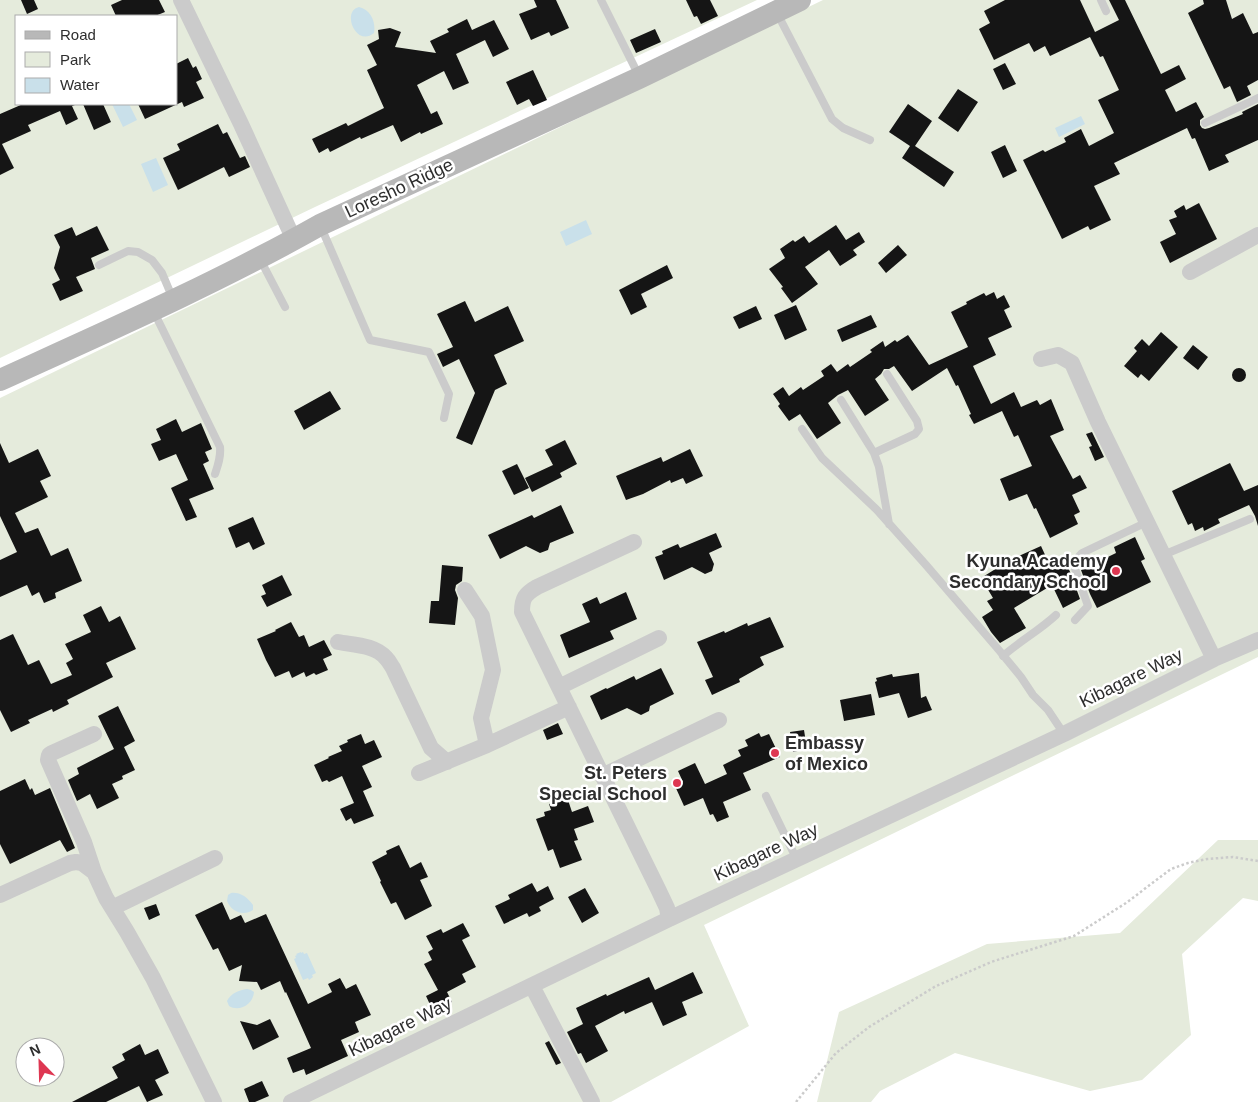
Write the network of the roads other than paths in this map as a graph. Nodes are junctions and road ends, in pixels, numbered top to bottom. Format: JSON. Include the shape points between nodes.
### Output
{"nodes":[{"id":1,"x":181,"y":0,"type":"edge"},
{"id":2,"x":601,"y":0,"type":"edge"},
{"id":3,"x":800,"y":0,"type":"edge"},
{"id":4,"x":1101,"y":0,"type":"edge"},
{"id":5,"x":1106,"y":11,"type":"dead end"},
{"id":6,"x":776,"y":12,"type":"junction"},
{"id":7,"x":639,"y":78,"type":"junction"},
{"id":8,"x":1258,"y":98,"type":"edge"},
{"id":9,"x":1205,"y":123,"type":"dead end"},
{"id":10,"x":870,"y":140,"type":"dead end"},
{"id":11,"x":320,"y":225,"type":"junction"},
{"id":12,"x":1258,"y":235,"type":"edge"},
{"id":13,"x":294,"y":240,"type":"junction"},
{"id":14,"x":260,"y":257,"type":"junction"},
{"id":15,"x":99,"y":265,"type":"dead end"},
{"id":16,"x":1190,"y":272,"type":"dead end"},
{"id":17,"x":174,"y":301,"type":"junction"},
{"id":18,"x":285,"y":307,"type":"dead end"},
{"id":19,"x":153,"y":310,"type":"junction"},
{"id":20,"x":1041,"y":359,"type":"dead end"},
{"id":21,"x":887,"y":374,"type":"dead end"},
{"id":22,"x":0,"y":380,"type":"edge"},
{"id":23,"x":841,"y":400,"type":"dead end"},
{"id":24,"x":444,"y":418,"type":"dead end"},
{"id":25,"x":802,"y":430,"type":"dead end"},
{"id":26,"x":874,"y":453,"type":"junction"},
{"id":27,"x":215,"y":474,"type":"dead end"},
{"id":28,"x":1250,"y":518,"type":"dead end"},
{"id":29,"x":1147,"y":522,"type":"junction"},
{"id":30,"x":889,"y":524,"type":"junction"},
{"id":31,"x":634,"y":542,"type":"dead end"},
{"id":32,"x":1163,"y":555,"type":"junction"},
{"id":33,"x":465,"y":590,"type":"dead end"},
{"id":34,"x":1056,"y":614,"type":"dead end"},
{"id":35,"x":1075,"y":620,"type":"dead end"},
{"id":36,"x":659,"y":638,"type":"dead end"},
{"id":37,"x":1258,"y":640,"type":"edge"},
{"id":38,"x":338,"y":642,"type":"dead end"},
{"id":39,"x":1003,"y":656,"type":"junction"},
{"id":40,"x":1214,"y":660,"type":"junction"},
{"id":41,"x":559,"y":687,"type":"junction"},
{"id":42,"x":569,"y":707,"type":"junction"},
{"id":43,"x":719,"y":720,"type":"dead end"},
{"id":44,"x":94,"y":734,"type":"dead end"},
{"id":45,"x":1064,"y":734,"type":"junction"},
{"id":46,"x":487,"y":745,"type":"junction"},
{"id":47,"x":447,"y":762,"type":"junction"},
{"id":48,"x":419,"y":774,"type":"dead end"},
{"id":49,"x":602,"y":776,"type":"junction"},
{"id":50,"x":766,"y":796,"type":"dead end"},
{"id":51,"x":216,"y":858,"type":"dead end"},
{"id":52,"x":796,"y":860,"type":"junction"},
{"id":53,"x":94,"y":872,"type":"junction"},
{"id":54,"x":0,"y":895,"type":"edge"},
{"id":55,"x":112,"y":908,"type":"junction"},
{"id":56,"x":669,"y":920,"type":"junction"},
{"id":57,"x":532,"y":986,"type":"junction"},
{"id":58,"x":214,"y":1102,"type":"edge"},
{"id":59,"x":291,"y":1102,"type":"edge"},
{"id":60,"x":592,"y":1102,"type":"edge"}],
"edges":[{"from":1,"to":13,"type":"street"},
{"from":2,"to":7,"type":"lane"},
{"from":3,"to":6,"type":"main road","name":"Loresho Ridge"},
{"from":4,"to":5,"type":"lane"},
{"from":6,"to":7,"type":"main road","name":"Loresho Ridge"},
{"from":6,"to":10,"type":"lane","via":[[832,119],[843,128]]},
{"from":7,"to":11,"type":"main road","name":"Loresho Ridge"},
{"from":8,"to":9,"type":"lane"},
{"from":11,"to":13,"type":"main road","name":"Loresho Ridge"},
{"from":11,"to":24,"type":"lane","via":[[370,340],[429,352],[449,394]]},
{"from":12,"to":16,"type":"street"},
{"from":13,"to":14,"type":"main road","name":"Loresho Ridge"},
{"from":14,"to":17,"type":"main road","name":"Loresho Ridge"},
{"from":14,"to":18,"type":"lane"},
{"from":15,"to":17,"type":"lane","via":[[128,251],[138,252],[152,260],[162,273]]},
{"from":17,"to":19,"type":"main road","name":"Loresho Ridge"},
{"from":19,"to":22,"type":"main road","name":"Loresho Ridge"},
{"from":19,"to":27,"type":"lane","via":[[220,447]]},
{"from":20,"to":29,"type":"street","via":[[1058,355],[1072,363]]},
{"from":21,"to":26,"type":"lane","via":[[919,429],[915,434]]},
{"from":23,"to":26,"type":"lane"},
{"from":25,"to":30,"type":"lane","via":[[822,458]]},
{"from":26,"to":30,"type":"lane"},
{"from":28,"to":32,"type":"lane"},
{"from":29,"to":32,"type":"street"},
{"from":29,"to":35,"type":"lane","via":[[1082,553],[1074,563],[1088,606]]},
{"from":30,"to":39,"type":"lane"},
{"from":31,"to":41,"type":"street","via":[[537,587],[523,599],[522,612]]},
{"from":32,"to":40,"type":"street"},
{"from":33,"to":46,"type":"street","via":[[482,616],[493,670],[481,718]]},
{"from":34,"to":39,"type":"lane"},
{"from":36,"to":41,"type":"street"},
{"from":37,"to":40,"type":"street","name":"Kibagare Way"},
{"from":38,"to":47,"type":"street","via":[[379,651],[386,657],[431,748]]},
{"from":39,"to":45,"type":"lane"},
{"from":40,"to":45,"type":"street","name":"Kibagare Way"},
{"from":41,"to":42,"type":"street"},
{"from":42,"to":46,"type":"street"},
{"from":42,"to":49,"type":"street"},
{"from":43,"to":49,"type":"street"},
{"from":44,"to":53,"type":"street","via":[[52,753],[48,760]]},
{"from":45,"to":52,"type":"street","name":"Kibagare Way"},
{"from":46,"to":47,"type":"street"},
{"from":47,"to":48,"type":"street"},
{"from":49,"to":56,"type":"street","via":[[667,908]]},
{"from":50,"to":52,"type":"lane"},
{"from":51,"to":55,"type":"street"},
{"from":52,"to":56,"type":"street","name":"Kibagare Way"},
{"from":53,"to":54,"type":"street","via":[[82,862],[70,863]]},
{"from":53,"to":55,"type":"street"},
{"from":55,"to":58,"type":"street","via":[[153,978]]},
{"from":56,"to":57,"type":"street","name":"Kibagare Way"},
{"from":57,"to":59,"type":"street","name":"Kibagare Way"},
{"from":57,"to":60,"type":"street"}]}
